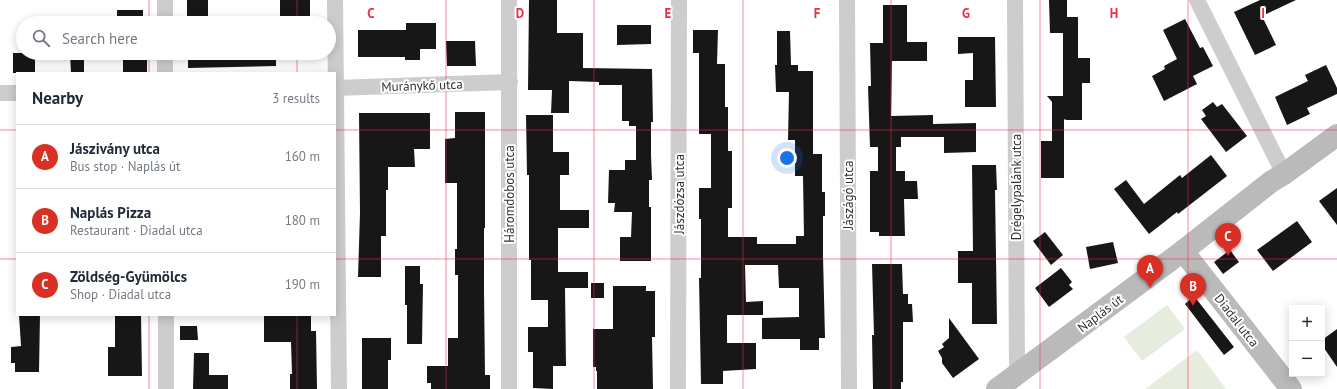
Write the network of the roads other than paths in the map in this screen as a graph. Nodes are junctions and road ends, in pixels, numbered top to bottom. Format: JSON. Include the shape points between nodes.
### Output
{"nodes":[{"id":1,"x":165,"y":0,"type":"edge"},
{"id":2,"x":335,"y":0,"type":"edge"},
{"id":3,"x":509,"y":0,"type":"edge"},
{"id":4,"x":679,"y":0,"type":"edge"},
{"id":5,"x":847,"y":0,"type":"edge"},
{"id":6,"x":1015,"y":0,"type":"edge"},
{"id":7,"x":1197,"y":0,"type":"edge"},
{"id":8,"x":165,"y":16,"type":"edge"},
{"id":9,"x":335,"y":16,"type":"edge"},
{"id":10,"x":165,"y":60,"type":"edge"},
{"id":11,"x":335,"y":60,"type":"edge"},
{"id":12,"x":165,"y":72,"type":"edge"},
{"id":13,"x":335,"y":72,"type":"edge"},
{"id":14,"x":510,"y":82,"type":"junction"},
{"id":15,"x":336,"y":88,"type":"edge"},
{"id":16,"x":0,"y":93,"type":"edge"},
{"id":17,"x":16,"y":93,"type":"edge"},
{"id":18,"x":1337,"y":135,"type":"edge"},
{"id":19,"x":336,"y":163,"type":"edge"},
{"id":20,"x":1284,"y":174,"type":"junction"},
{"id":21,"x":1183,"y":251,"type":"junction"},
{"id":22,"x":166,"y":316,"type":"edge"},
{"id":23,"x":1017,"y":374,"type":"junction"},
{"id":24,"x":166,"y":389,"type":"edge"},
{"id":25,"x":339,"y":389,"type":"edge"},
{"id":26,"x":509,"y":389,"type":"edge"},
{"id":27,"x":678,"y":389,"type":"edge"},
{"id":28,"x":849,"y":389,"type":"edge"},
{"id":29,"x":997,"y":389,"type":"edge"},
{"id":30,"x":1291,"y":389,"type":"edge"}],
"edges":[{"from":1,"to":8,"type":"street"},
{"from":2,"to":9,"type":"street"},
{"from":3,"to":14,"type":"street","name":"Háromdobos utca"},
{"from":4,"to":27,"type":"street","name":"Jászdózsa utca"},
{"from":5,"to":28,"type":"street","name":"Jászágó utca"},
{"from":6,"to":23,"type":"street","name":"Drégelypalánk utca"},
{"from":7,"to":20,"type":"street"},
{"from":10,"to":12,"type":"street"},
{"from":11,"to":13,"type":"street"},
{"from":14,"to":15,"type":"street","name":"Muránykő utca"},
{"from":14,"to":26,"type":"street","name":"Háromdobos utca"},
{"from":16,"to":17,"type":"street"},
{"from":18,"to":20,"type":"street","name":"Naplás út"},
{"from":19,"to":25,"type":"street"},
{"from":20,"to":21,"type":"street","name":"Naplás út"},
{"from":21,"to":23,"type":"street","name":"Naplás út"},
{"from":21,"to":30,"type":"street","name":"Diadal utca"},
{"from":22,"to":24,"type":"street"},
{"from":23,"to":29,"type":"street","name":"Naplás út"}]}
